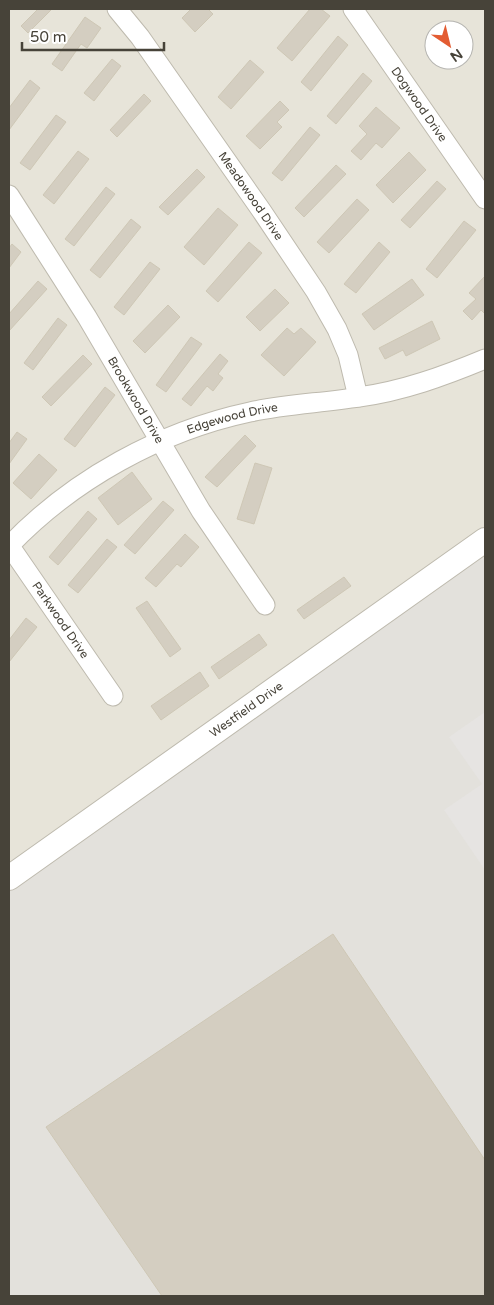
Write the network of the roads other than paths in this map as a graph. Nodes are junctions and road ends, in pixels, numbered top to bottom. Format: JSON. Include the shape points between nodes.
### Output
{"nodes":[{"id":1,"x":117,"y":9,"type":"edge"},
{"id":2,"x":353,"y":9,"type":"edge"},
{"id":3,"x":9,"y":195,"type":"edge"},
{"id":4,"x":485,"y":199,"type":"edge"},
{"id":5,"x":485,"y":359,"type":"edge"},
{"id":6,"x":358,"y":397,"type":"junction"},
{"id":7,"x":160,"y":442,"type":"junction"},
{"id":8,"x":485,"y":540,"type":"edge"},
{"id":9,"x":9,"y":545,"type":"edge"},
{"id":10,"x":264,"y":605,"type":"dead end"},
{"id":11,"x":113,"y":696,"type":"dead end"},
{"id":12,"x":9,"y":878,"type":"edge"}],
"edges":[{"from":1,"to":6,"type":"street","name":"Meadowood Drive","via":[[140,37],[316,292],[348,355]]},
{"from":2,"to":4,"type":"street","name":"Dogwood Drive"},
{"from":3,"to":7,"type":"street","name":"Brookwood Drive","via":[[87,316]]},
{"from":5,"to":6,"type":"street","name":"Edgewood Drive","via":[[419,384]]},
{"from":6,"to":7,"type":"street","name":"Edgewood Drive","via":[[251,412],[197,427]]},
{"from":7,"to":9,"type":"street","name":"Edgewood Drive","via":[[120,462],[73,492]]},
{"from":7,"to":10,"type":"street","name":"Brookwood Drive","via":[[201,511]]},
{"from":8,"to":12,"type":"street","name":"Westfield Drive"},
{"from":9,"to":11,"type":"street","name":"Parkwood Drive"}]}
